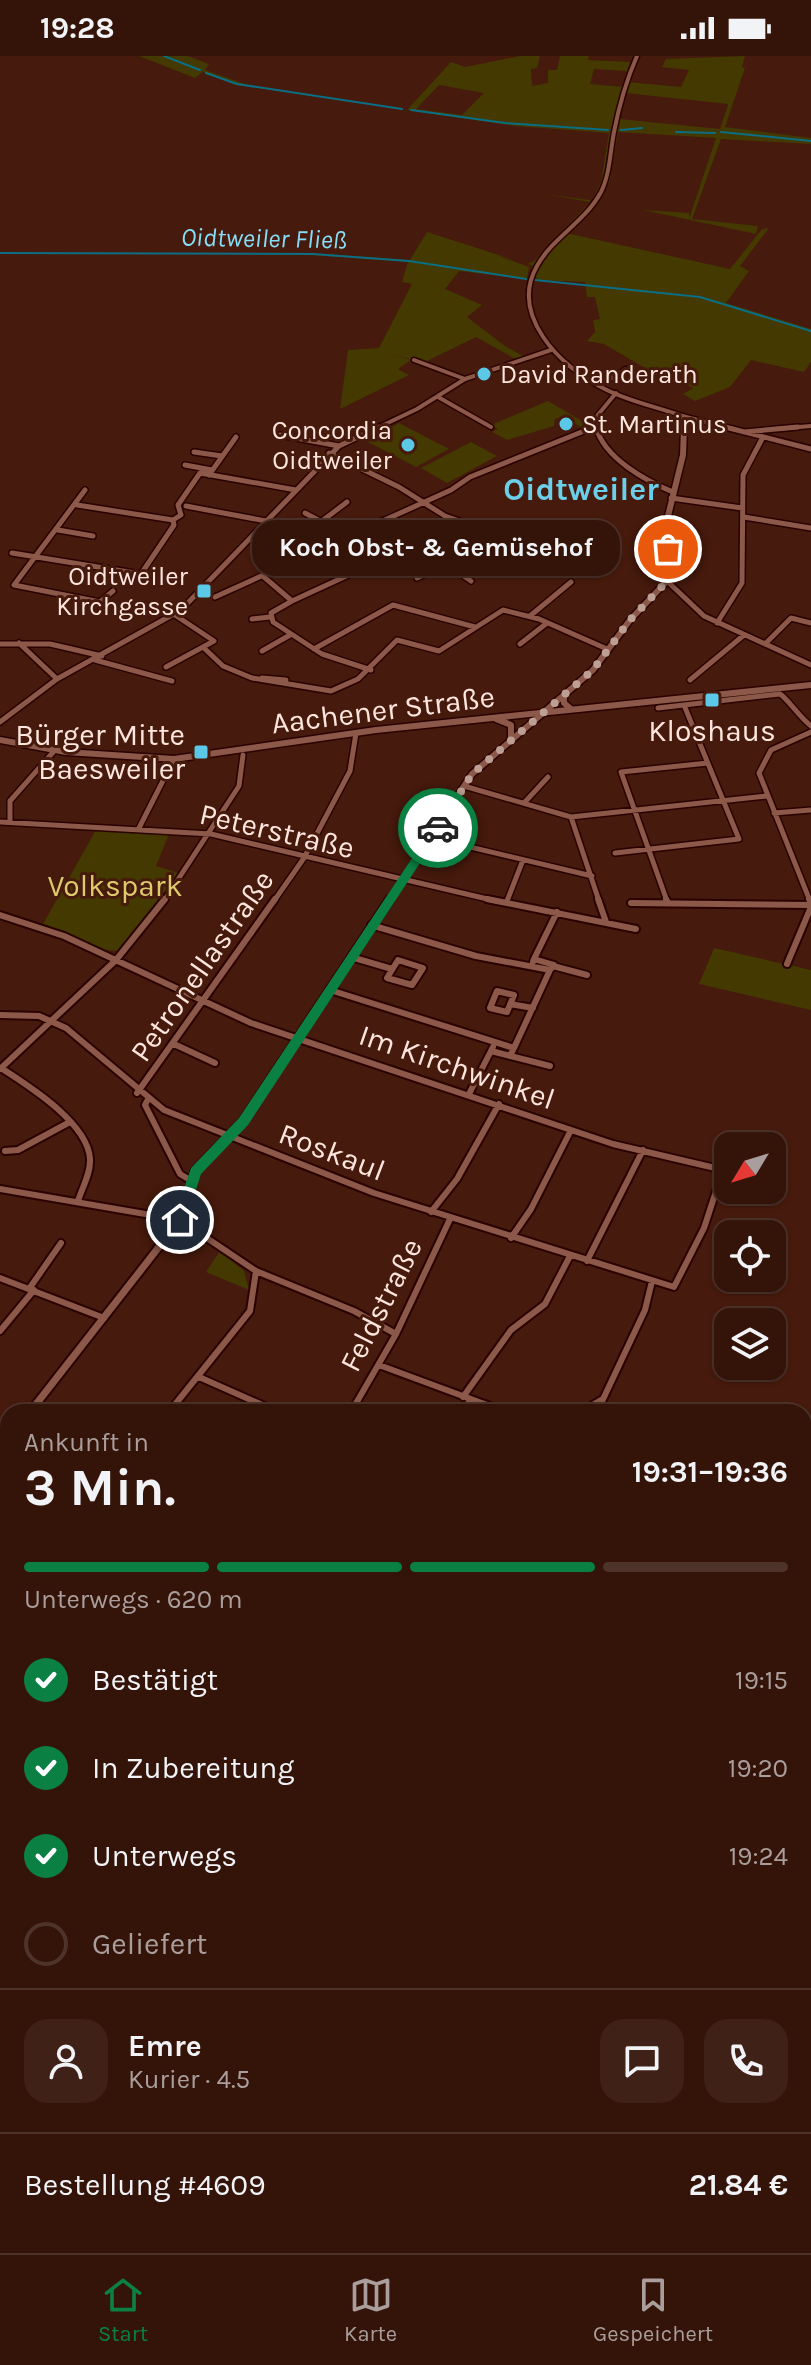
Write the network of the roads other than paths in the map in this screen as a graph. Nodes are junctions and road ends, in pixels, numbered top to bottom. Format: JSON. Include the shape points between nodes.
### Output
{"nodes":[{"id":1,"x":637,"y":56,"type":"edge"},
{"id":2,"x":551,"y":350,"type":"junction"},
{"id":3,"x":414,"y":360,"type":"dead end"},
{"id":4,"x":626,"y":369,"type":"dead end"},
{"id":5,"x":465,"y":379,"type":"junction"},
{"id":6,"x":599,"y":386,"type":"junction"},
{"id":7,"x":616,"y":393,"type":"junction"},
{"id":8,"x":438,"y":397,"type":"junction"},
{"id":9,"x":682,"y":416,"type":"junction"},
{"id":10,"x":811,"y":426,"type":"edge"},
{"id":11,"x":491,"y":427,"type":"dead end"},
{"id":12,"x":594,"y":427,"type":"junction"},
{"id":13,"x":744,"y":432,"type":"junction"},
{"id":14,"x":280,"y":435,"type":"dead end"},
{"id":15,"x":236,"y":437,"type":"dead end"},
{"id":16,"x":763,"y":437,"type":"junction"},
{"id":17,"x":339,"y":446,"type":"junction"},
{"id":18,"x":811,"y":449,"type":"edge"},
{"id":19,"x":194,"y":452,"type":"dead end"},
{"id":20,"x":329,"y":453,"type":"junction"},
{"id":21,"x":222,"y":456,"type":"junction"},
{"id":22,"x":185,"y":465,"type":"dead end"},
{"id":23,"x":211,"y":472,"type":"junction"},
{"id":24,"x":85,"y":490,"type":"dead end"},
{"id":25,"x":296,"y":490,"type":"junction"},
{"id":26,"x":672,"y":495,"type":"junction"},
{"id":27,"x":347,"y":502,"type":"dead end"},
{"id":28,"x":424,"y":502,"type":"junction"},
{"id":29,"x":77,"y":505,"type":"junction"},
{"id":30,"x":186,"y":506,"type":"dead end"},
{"id":31,"x":742,"y":508,"type":"junction"},
{"id":32,"x":305,"y":513,"type":"dead end"},
{"id":33,"x":744,"y":517,"type":"junction"},
{"id":34,"x":173,"y":520,"type":"junction"},
{"id":35,"x":266,"y":521,"type":"junction"},
{"id":36,"x":322,"y":521,"type":"junction"},
{"id":37,"x":382,"y":521,"type":"junction"},
{"id":38,"x":811,"y":528,"type":"edge"},
{"id":39,"x":58,"y":530,"type":"junction"},
{"id":40,"x":93,"y":536,"type":"dead end"},
{"id":41,"x":348,"y":536,"type":"junction"},
{"id":42,"x":492,"y":542,"type":"junction"},
{"id":43,"x":417,"y":545,"type":"junction"},
{"id":44,"x":12,"y":553,"type":"dead end"},
{"id":45,"x":37,"y":556,"type":"junction"},
{"id":46,"x":501,"y":559,"type":"dead end"},
{"id":47,"x":445,"y":564,"type":"junction"},
{"id":48,"x":264,"y":577,"type":"junction"},
{"id":49,"x":417,"y":578,"type":"dead end"},
{"id":50,"x":471,"y":581,"type":"dead end"},
{"id":51,"x":667,"y":581,"type":"junction"},
{"id":52,"x":571,"y":582,"type":"dead end"},
{"id":53,"x":113,"y":591,"type":"dead end"},
{"id":54,"x":215,"y":597,"type":"dead end"},
{"id":55,"x":292,"y":601,"type":"junction"},
{"id":56,"x":175,"y":615,"type":"junction"},
{"id":57,"x":530,"y":616,"type":"junction"},
{"id":58,"x":270,"y":617,"type":"junction"},
{"id":59,"x":252,"y":619,"type":"dead end"},
{"id":60,"x":547,"y":623,"type":"junction"},
{"id":61,"x":717,"y":623,"type":"junction"},
{"id":62,"x":811,"y":623,"type":"edge"},
{"id":63,"x":475,"y":627,"type":"junction"},
{"id":64,"x":290,"y":635,"type":"junction"},
{"id":65,"x":744,"y":635,"type":"junction"},
{"id":66,"x":19,"y":643,"type":"junction"},
{"id":67,"x":0,"y":644,"type":"edge"},
{"id":68,"x":520,"y":644,"type":"dead end"},
{"id":69,"x":765,"y":644,"type":"junction"},
{"id":70,"x":205,"y":649,"type":"junction"},
{"id":71,"x":314,"y":649,"type":"junction"},
{"id":72,"x":607,"y":649,"type":"junction"},
{"id":73,"x":262,"y":651,"type":"dead end"},
{"id":74,"x":102,"y":656,"type":"junction"},
{"id":75,"x":94,"y":660,"type":"junction"},
{"id":76,"x":811,"y":665,"type":"edge"},
{"id":77,"x":166,"y":667,"type":"dead end"},
{"id":78,"x":371,"y":670,"type":"junction"},
{"id":79,"x":57,"y":679,"type":"junction"},
{"id":80,"x":690,"y":680,"type":"dead end"},
{"id":81,"x":172,"y":681,"type":"dead end"},
{"id":82,"x":811,"y":685,"type":"edge"},
{"id":83,"x":564,"y":697,"type":"junction"},
{"id":84,"x":684,"y":705,"type":"junction"},
{"id":85,"x":658,"y":708,"type":"dead end"},
{"id":86,"x":572,"y":709,"type":"junction"},
{"id":87,"x":543,"y":712,"type":"junction"},
{"id":88,"x":488,"y":718,"type":"junction"},
{"id":89,"x":0,"y":722,"type":"edge"},
{"id":90,"x":811,"y":726,"type":"edge"},
{"id":91,"x":811,"y":732,"type":"edge"},
{"id":92,"x":356,"y":733,"type":"junction"},
{"id":93,"x":511,"y":738,"type":"junction"},
{"id":94,"x":0,"y":740,"type":"edge"},
{"id":95,"x":55,"y":750,"type":"junction"},
{"id":96,"x":242,"y":752,"type":"junction"},
{"id":97,"x":174,"y":759,"type":"junction"},
{"id":98,"x":708,"y":763,"type":"junction"},
{"id":99,"x":548,"y":777,"type":"dead end"},
{"id":100,"x":464,"y":786,"type":"junction"},
{"id":101,"x":767,"y":796,"type":"junction"},
{"id":102,"x":724,"y":801,"type":"junction"},
{"id":103,"x":524,"y":803,"type":"junction"},
{"id":104,"x":635,"y":810,"type":"junction"},
{"id":105,"x":811,"y":810,"type":"edge"},
{"id":106,"x":774,"y":813,"type":"junction"},
{"id":107,"x":571,"y":817,"type":"junction"},
{"id":108,"x":0,"y":822,"type":"edge"},
{"id":109,"x":10,"y":822,"type":"junction"},
{"id":110,"x":139,"y":828,"type":"junction"},
{"id":111,"x":211,"y":834,"type":"junction"},
{"id":112,"x":432,"y":838,"type":"junction"},
{"id":113,"x":650,"y":850,"type":"junction"},
{"id":114,"x":615,"y":853,"type":"dead end"},
{"id":115,"x":304,"y":858,"type":"junction"},
{"id":116,"x":523,"y":860,"type":"junction"},
{"id":117,"x":592,"y":876,"type":"junction"},
{"id":118,"x":401,"y":881,"type":"junction"},
{"id":119,"x":507,"y":901,"type":"junction"},
{"id":120,"x":631,"y":903,"type":"dead end"},
{"id":121,"x":668,"y":903,"type":"junction"},
{"id":122,"x":811,"y":905,"type":"edge"},
{"id":123,"x":557,"y":912,"type":"junction"},
{"id":124,"x":0,"y":915,"type":"edge"},
{"id":125,"x":606,"y":922,"type":"junction"},
{"id":126,"x":371,"y":925,"type":"junction"},
{"id":127,"x":636,"y":929,"type":"dead end"},
{"id":128,"x":351,"y":957,"type":"junction"},
{"id":129,"x":534,"y":959,"type":"junction"},
{"id":130,"x":116,"y":960,"type":"junction"},
{"id":131,"x":787,"y":964,"type":"dead end"},
{"id":132,"x":530,"y":967,"type":"junction"},
{"id":133,"x":552,"y":968,"type":"junction"},
{"id":134,"x":392,"y":969,"type":"junction"},
{"id":135,"x":587,"y":975,"type":"dead end"},
{"id":136,"x":330,"y":990,"type":"junction"},
{"id":137,"x":201,"y":1003,"type":"junction"},
{"id":138,"x":510,"y":1004,"type":"junction"},
{"id":139,"x":533,"y":1008,"type":"junction"},
{"id":140,"x":0,"y":1015,"type":"edge"},
{"id":141,"x":51,"y":1020,"type":"junction"},
{"id":142,"x":299,"y":1037,"type":"junction"},
{"id":143,"x":496,"y":1043,"type":"junction"},
{"id":144,"x":174,"y":1044,"type":"junction"},
{"id":145,"x":514,"y":1048,"type":"junction"},
{"id":146,"x":491,"y":1051,"type":"junction"},
{"id":147,"x":510,"y":1056,"type":"junction"},
{"id":148,"x":215,"y":1063,"type":"dead end"},
{"id":149,"x":550,"y":1066,"type":"dead end"},
{"id":150,"x":0,"y":1068,"type":"edge"},
{"id":151,"x":137,"y":1093,"type":"junction"},
{"id":152,"x":469,"y":1094,"type":"junction"},
{"id":153,"x":147,"y":1101,"type":"junction"},
{"id":154,"x":499,"y":1104,"type":"junction"},
{"id":155,"x":68,"y":1123,"type":"junction"},
{"id":156,"x":571,"y":1130,"type":"junction"},
{"id":157,"x":231,"y":1136,"type":"junction"},
{"id":158,"x":643,"y":1150,"type":"junction"},
{"id":159,"x":5,"y":1151,"type":"dead end"},
{"id":160,"x":714,"y":1167,"type":"edge"},
{"id":161,"x":190,"y":1180,"type":"junction"},
{"id":162,"x":0,"y":1189,"type":"edge"},
{"id":163,"x":78,"y":1201,"type":"junction"},
{"id":164,"x":714,"y":1202,"type":"edge"},
{"id":165,"x":431,"y":1212,"type":"junction"},
{"id":166,"x":450,"y":1219,"type":"junction"},
{"id":167,"x":180,"y":1220,"type":"junction"},
{"id":168,"x":511,"y":1238,"type":"junction"},
{"id":169,"x":61,"y":1243,"type":"dead end"},
{"id":170,"x":570,"y":1256,"type":"junction"},
{"id":171,"x":587,"y":1261,"type":"junction"},
{"id":172,"x":256,"y":1271,"type":"junction"},
{"id":173,"x":0,"y":1278,"type":"edge"},
{"id":174,"x":652,"y":1281,"type":"junction"},
{"id":175,"x":31,"y":1290,"type":"junction"},
{"id":176,"x":104,"y":1318,"type":"junction"},
{"id":177,"x":0,"y":1331,"type":"edge"},
{"id":178,"x":396,"y":1334,"type":"junction"},
{"id":179,"x":379,"y":1365,"type":"junction"},
{"id":180,"x":199,"y":1377,"type":"junction"},
{"id":181,"x":467,"y":1399,"type":"junction"},
{"id":182,"x":601,"y":1400,"type":"junction"},
{"id":183,"x":36,"y":1404,"type":"edge"},
{"id":184,"x":176,"y":1404,"type":"edge"},
{"id":185,"x":260,"y":1404,"type":"edge"},
{"id":186,"x":356,"y":1404,"type":"edge"},
{"id":187,"x":465,"y":1404,"type":"edge"},
{"id":188,"x":482,"y":1404,"type":"edge"},
{"id":189,"x":594,"y":1404,"type":"edge"},
{"id":190,"x":600,"y":1404,"type":"edge"}],
"edges":[{"from":1,"to":2,"type":"street","via":[[620,96],[601,192],[544,255],[531,278],[530,311]]},
{"from":2,"to":5,"type":"street"},
{"from":2,"to":6,"type":"street"},
{"from":3,"to":5,"type":"street"},
{"from":4,"to":6,"type":"street"},
{"from":5,"to":8,"type":"street"},
{"from":6,"to":7,"type":"street"},
{"from":7,"to":9,"type":"street"},
{"from":7,"to":12,"type":"street"},
{"from":8,"to":11,"type":"street"},
{"from":8,"to":17,"type":"street"},
{"from":9,"to":13,"type":"street"},
{"from":9,"to":26,"type":"street","via":[[684,460]]},
{"from":10,"to":13,"type":"street"},
{"from":12,"to":26,"type":"street","via":[[615,457]]},
{"from":12,"to":28,"type":"street","via":[[470,477]]},
{"from":13,"to":16,"type":"street"},
{"from":14,"to":17,"type":"street"},
{"from":15,"to":21,"type":"street"},
{"from":16,"to":18,"type":"street"},
{"from":16,"to":31,"type":"street","via":[[743,475]]},
{"from":17,"to":20,"type":"street"},
{"from":19,"to":21,"type":"street"},
{"from":20,"to":25,"type":"street"},
{"from":20,"to":28,"type":"street"},
{"from":21,"to":23,"type":"street"},
{"from":22,"to":23,"type":"street"},
{"from":23,"to":25,"type":"street"},
{"from":23,"to":34,"type":"street","via":[[200,473],[178,505],[181,515]]},
{"from":24,"to":29,"type":"street"},
{"from":25,"to":35,"type":"street"},
{"from":26,"to":31,"type":"street"},
{"from":26,"to":51,"type":"street"},
{"from":27,"to":36,"type":"street"},
{"from":28,"to":37,"type":"street"},
{"from":28,"to":42,"type":"street","via":[[474,526]]},
{"from":29,"to":34,"type":"street"},
{"from":29,"to":39,"type":"street"},
{"from":30,"to":35,"type":"street"},
{"from":31,"to":33,"type":"street"},
{"from":32,"to":36,"type":"street"},
{"from":33,"to":38,"type":"street"},
{"from":33,"to":61,"type":"street","via":[[742,583]]},
{"from":34,"to":45,"type":"street","via":[[141,574]]},
{"from":35,"to":56,"type":"street"},
{"from":36,"to":41,"type":"street"},
{"from":37,"to":41,"type":"street"},
{"from":37,"to":43,"type":"street"},
{"from":39,"to":40,"type":"street"},
{"from":39,"to":45,"type":"street"},
{"from":41,"to":48,"type":"street"},
{"from":42,"to":46,"type":"street","via":[[507,556]]},
{"from":42,"to":47,"type":"street"},
{"from":43,"to":47,"type":"street"},
{"from":43,"to":55,"type":"street"},
{"from":44,"to":45,"type":"street"},
{"from":45,"to":53,"type":"street","via":[[14,585],[100,602]]},
{"from":47,"to":49,"type":"street"},
{"from":47,"to":50,"type":"street"},
{"from":48,"to":54,"type":"street"},
{"from":48,"to":55,"type":"street"},
{"from":51,"to":61,"type":"street"},
{"from":51,"to":72,"type":"street"},
{"from":52,"to":57,"type":"street"},
{"from":55,"to":58,"type":"street"},
{"from":56,"to":70,"type":"street","via":[[212,638]]},
{"from":56,"to":74,"type":"street"},
{"from":57,"to":60,"type":"street"},
{"from":57,"to":63,"type":"street","via":[[503,610]]},
{"from":58,"to":59,"type":"street"},
{"from":58,"to":64,"type":"street"},
{"from":60,"to":68,"type":"street"},
{"from":60,"to":72,"type":"street"},
{"from":61,"to":65,"type":"street"},
{"from":62,"to":69,"type":"street","via":[[791,618]]},
{"from":63,"to":71,"type":"street","via":[[393,605]]},
{"from":63,"to":78,"type":"street","via":[[439,651],[397,640]]},
{"from":64,"to":71,"type":"street"},
{"from":64,"to":73,"type":"street"},
{"from":65,"to":69,"type":"street"},
{"from":65,"to":80,"type":"street"},
{"from":66,"to":67,"type":"street"},
{"from":66,"to":74,"type":"street"},
{"from":66,"to":79,"type":"street"},
{"from":69,"to":76,"type":"street"},
{"from":70,"to":77,"type":"street","via":[[190,651]]},
{"from":70,"to":78,"type":"street","via":[[230,669],[257,678],[336,691]]},
{"from":71,"to":78,"type":"street"},
{"from":72,"to":83,"type":"street"},
{"from":74,"to":75,"type":"street"},
{"from":75,"to":79,"type":"street"},
{"from":75,"to":81,"type":"street"},
{"from":79,"to":89,"type":"street"},
{"from":82,"to":86,"type":"main road","name":"Aachener Straße"},
{"from":83,"to":86,"type":"main road"},
{"from":83,"to":87,"type":"street"},
{"from":84,"to":85,"type":"street"},
{"from":84,"to":90,"type":"street","via":[[780,694]]},
{"from":84,"to":98,"type":"street"},
{"from":86,"to":87,"type":"main road","name":"Aachener Straße"},
{"from":87,"to":88,"type":"main road","name":"Aachener Straße"},
{"from":87,"to":93,"type":"street"},
{"from":88,"to":92,"type":"main road","name":"Aachener Straße"},
{"from":88,"to":93,"type":"main road","via":[[507,722]]},
{"from":91,"to":101,"type":"street","via":[[772,748],[760,761]]},
{"from":92,"to":96,"type":"main road","name":"Aachener Straße"},
{"from":92,"to":115,"type":"street","name":"Petronellastraße","via":[[350,771]]},
{"from":93,"to":100,"type":"street"},
{"from":94,"to":95,"type":"main road","name":"Aachener Straße"},
{"from":95,"to":97,"type":"main road","name":"Aachener Straße"},
{"from":95,"to":109,"type":"street","via":[[10,801]]},
{"from":96,"to":97,"type":"main road","name":"Aachener Straße"},
{"from":96,"to":111,"type":"street","via":[[239,786]]},
{"from":97,"to":110,"type":"street"},
{"from":98,"to":102,"type":"street"},
{"from":98,"to":104,"type":"street","via":[[621,772]]},
{"from":99,"to":103,"type":"street"},
{"from":100,"to":103,"type":"street"},
{"from":100,"to":112,"type":"street"},
{"from":101,"to":102,"type":"street"},
{"from":101,"to":106,"type":"street"},
{"from":102,"to":104,"type":"street"},
{"from":102,"to":113,"type":"street","via":[[739,839]]},
{"from":103,"to":107,"type":"street"},
{"from":104,"to":107,"type":"street"},
{"from":104,"to":113,"type":"street"},
{"from":105,"to":106,"type":"street"},
{"from":106,"to":122,"type":"street"},
{"from":107,"to":117,"type":"street"},
{"from":108,"to":109,"type":"street","name":"Peterstraße"},
{"from":109,"to":110,"type":"street","name":"Peterstraße"},
{"from":110,"to":111,"type":"street","name":"Peterstraße"},
{"from":111,"to":115,"type":"street","name":"Peterstraße"},
{"from":111,"to":130,"type":"street"},
{"from":112,"to":116,"type":"street"},
{"from":112,"to":118,"type":"street"},
{"from":113,"to":114,"type":"street"},
{"from":113,"to":121,"type":"street"},
{"from":115,"to":118,"type":"street","name":"Peterstraße"},
{"from":115,"to":137,"type":"street","name":"Petronellastraße"},
{"from":116,"to":117,"type":"street"},
{"from":116,"to":119,"type":"street"},
{"from":117,"to":125,"type":"street"},
{"from":118,"to":119,"type":"street","name":"Peterstraße"},
{"from":118,"to":126,"type":"street"},
{"from":119,"to":123,"type":"street","name":"Peterstraße"},
{"from":120,"to":121,"type":"street"},
{"from":121,"to":122,"type":"street"},
{"from":122,"to":131,"type":"street"},
{"from":123,"to":125,"type":"street","name":"Peterstraße"},
{"from":123,"to":129,"type":"street"},
{"from":124,"to":130,"type":"street","name":"Im Kirchwinkel"},
{"from":125,"to":127,"type":"street","name":"Peterstraße"},
{"from":126,"to":128,"type":"street"},
{"from":126,"to":132,"type":"street"},
{"from":128,"to":134,"type":"street"},
{"from":128,"to":136,"type":"street"},
{"from":129,"to":132,"type":"street"},
{"from":129,"to":133,"type":"street"},
{"from":130,"to":137,"type":"street","name":"Im Kirchwinkel"},
{"from":130,"to":141,"type":"street"},
{"from":132,"to":133,"type":"street"},
{"from":133,"to":135,"type":"street"},
{"from":133,"to":139,"type":"street"},
{"from":134,"to":134,"type":"street","via":[[398,960],[423,968],[412,985],[387,978]]},
{"from":136,"to":142,"type":"street"},
{"from":136,"to":143,"type":"street"},
{"from":137,"to":142,"type":"street","name":"Im Kirchwinkel"},
{"from":137,"to":144,"type":"street","name":"Petronellastraße"},
{"from":138,"to":138,"type":"street","via":[[514,995],[497,991],[490,1008],[507,1012]]},
{"from":138,"to":139,"type":"street"},
{"from":139,"to":145,"type":"street"},
{"from":140,"to":141,"type":"street","name":"Roskaul"},
{"from":141,"to":150,"type":"street"},
{"from":141,"to":151,"type":"street","name":"Roskaul","via":[[80,1038]]},
{"from":142,"to":152,"type":"street","name":"Im Kirchwinkel"},
{"from":142,"to":157,"type":"street"},
{"from":143,"to":145,"type":"street"},
{"from":143,"to":146,"type":"street"},
{"from":144,"to":148,"type":"street"},
{"from":144,"to":151,"type":"street","name":"Petronellastraße"},
{"from":145,"to":147,"type":"street"},
{"from":146,"to":147,"type":"street"},
{"from":146,"to":152,"type":"street"},
{"from":147,"to":149,"type":"street"},
{"from":150,"to":155,"type":"street","via":[[44,1094]]},
{"from":151,"to":153,"type":"street","name":"Roskaul"},
{"from":152,"to":154,"type":"street","name":"Im Kirchwinkel"},
{"from":153,"to":157,"type":"street","name":"Roskaul"},
{"from":153,"to":161,"type":"street","via":[[180,1174]]},
{"from":154,"to":156,"type":"street","name":"Im Kirchwinkel"},
{"from":154,"to":165,"type":"street","via":[[457,1179]]},
{"from":155,"to":159,"type":"street","via":[[18,1150]]},
{"from":155,"to":163,"type":"street","via":[[87,1144],[90,1156]]},
{"from":156,"to":158,"type":"street","name":"Im Kirchwinkel"},
{"from":156,"to":168,"type":"street"},
{"from":157,"to":161,"type":"street"},
{"from":157,"to":165,"type":"street","name":"Roskaul"},
{"from":158,"to":160,"type":"street","name":"Im Kirchwinkel"},
{"from":158,"to":171,"type":"street"},
{"from":161,"to":167,"type":"street"},
{"from":162,"to":163,"type":"street"},
{"from":163,"to":167,"type":"street"},
{"from":164,"to":174,"type":"street","name":"Roskaul","via":[[674,1287]]},
{"from":165,"to":166,"type":"street","name":"Roskaul"},
{"from":166,"to":168,"type":"street","name":"Roskaul"},
{"from":166,"to":178,"type":"street","name":"Feldstraße"},
{"from":167,"to":172,"type":"street"},
{"from":167,"to":176,"type":"street"},
{"from":168,"to":170,"type":"street","name":"Roskaul"},
{"from":169,"to":175,"type":"street"},
{"from":170,"to":171,"type":"street","name":"Roskaul"},
{"from":170,"to":181,"type":"street","via":[[545,1304],[511,1330]]},
{"from":171,"to":174,"type":"street","name":"Roskaul"},
{"from":172,"to":178,"type":"street"},
{"from":172,"to":180,"type":"street","via":[[250,1311]]},
{"from":173,"to":175,"type":"street"},
{"from":174,"to":182,"type":"street","via":[[623,1363]]},
{"from":175,"to":176,"type":"street"},
{"from":175,"to":177,"type":"street"},
{"from":176,"to":183,"type":"street"},
{"from":178,"to":179,"type":"street","name":"Feldstraße"},
{"from":179,"to":181,"type":"street"},
{"from":179,"to":186,"type":"street","name":"Feldstraße"},
{"from":180,"to":184,"type":"street"},
{"from":180,"to":185,"type":"street"},
{"from":181,"to":187,"type":"street"},
{"from":181,"to":188,"type":"street"},
{"from":182,"to":189,"type":"street"},
{"from":182,"to":190,"type":"street"}]}
